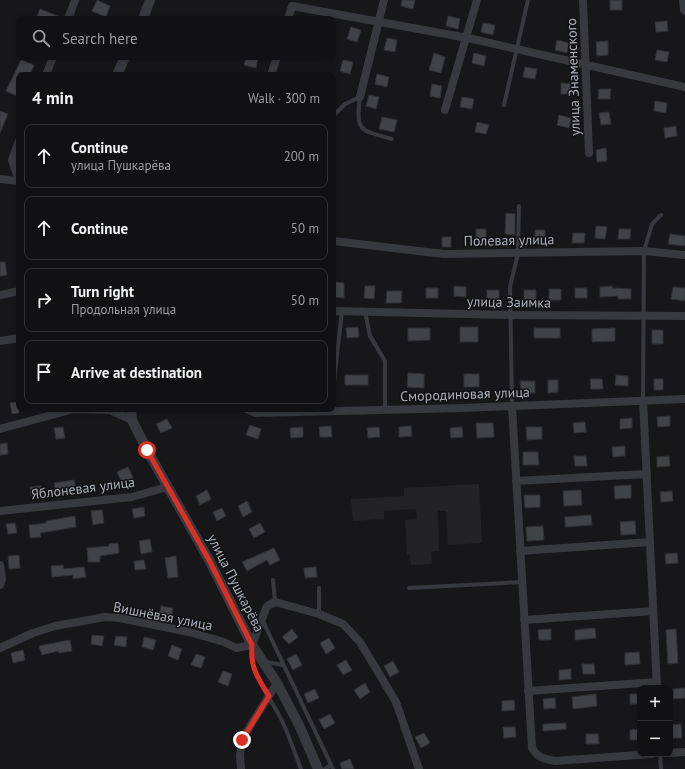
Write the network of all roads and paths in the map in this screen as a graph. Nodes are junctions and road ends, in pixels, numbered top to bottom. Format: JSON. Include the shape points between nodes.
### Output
{"nodes":[{"id":1,"x":75,"y":0,"type":"edge"},
{"id":2,"x":150,"y":0,"type":"edge"},
{"id":3,"x":384,"y":0,"type":"edge"},
{"id":4,"x":477,"y":0,"type":"edge"},
{"id":5,"x":528,"y":0,"type":"edge"},
{"id":6,"x":583,"y":0,"type":"edge"},
{"id":7,"x":684,"y":0,"type":"edge"},
{"id":8,"x":292,"y":3,"type":"edge"},
{"id":9,"x":685,"y":10,"type":"edge"},
{"id":10,"x":69,"y":16,"type":"edge"},
{"id":11,"x":144,"y":16,"type":"edge"},
{"id":12,"x":289,"y":16,"type":"edge"},
{"id":13,"x":379,"y":23,"type":"junction"},
{"id":14,"x":468,"y":38,"type":"junction"},
{"id":15,"x":517,"y":49,"type":"junction"},
{"id":16,"x":52,"y":60,"type":"edge"},
{"id":17,"x":124,"y":60,"type":"edge"},
{"id":18,"x":276,"y":60,"type":"edge"},
{"id":19,"x":586,"y":64,"type":"junction"},
{"id":20,"x":47,"y":72,"type":"edge"},
{"id":21,"x":118,"y":72,"type":"edge"},
{"id":22,"x":272,"y":72,"type":"edge"},
{"id":23,"x":685,"y":87,"type":"edge"},
{"id":24,"x":360,"y":97,"type":"junction"},
{"id":25,"x":504,"y":105,"type":"dead end"},
{"id":26,"x":445,"y":110,"type":"dead end"},
{"id":27,"x":336,"y":113,"type":"edge"},
{"id":28,"x":392,"y":139,"type":"dead end"},
{"id":29,"x":16,"y":149,"type":"edge"},
{"id":30,"x":589,"y":153,"type":"dead end"},
{"id":31,"x":16,"y":172,"type":"edge"},
{"id":32,"x":0,"y":180,"type":"edge"},
{"id":33,"x":16,"y":181,"type":"edge"},
{"id":34,"x":519,"y":206,"type":"dead end"},
{"id":35,"x":662,"y":215,"type":"dead end"},
{"id":36,"x":336,"y":241,"type":"edge"},
{"id":37,"x":644,"y":251,"type":"junction"},
{"id":38,"x":518,"y":253,"type":"junction"},
{"id":39,"x":685,"y":255,"type":"edge"},
{"id":40,"x":16,"y":292,"type":"edge"},
{"id":41,"x":0,"y":295,"type":"edge"},
{"id":42,"x":337,"y":311,"type":"edge"},
{"id":43,"x":365,"y":312,"type":"junction"},
{"id":44,"x":512,"y":315,"type":"junction"},
{"id":45,"x":644,"y":315,"type":"junction"},
{"id":46,"x":685,"y":316,"type":"edge"},
{"id":47,"x":336,"y":331,"type":"edge"},
{"id":48,"x":16,"y":338,"type":"edge"},
{"id":49,"x":0,"y":341,"type":"edge"},
{"id":50,"x":685,"y":399,"type":"edge"},
{"id":51,"x":643,"y":400,"type":"junction"},
{"id":52,"x":512,"y":406,"type":"junction"},
{"id":53,"x":336,"y":410,"type":"edge"},
{"id":54,"x":385,"y":410,"type":"junction"},
{"id":55,"x":63,"y":412,"type":"edge"},
{"id":56,"x":114,"y":412,"type":"edge"},
{"id":57,"x":131,"y":412,"type":"edge"},
{"id":58,"x":254,"y":412,"type":"edge"},
{"id":59,"x":281,"y":412,"type":"edge"},
{"id":60,"x":132,"y":420,"type":"junction"},
{"id":61,"x":0,"y":429,"type":"edge"},
{"id":62,"x":647,"y":474,"type":"junction"},
{"id":63,"x":516,"y":481,"type":"junction"},
{"id":64,"x":167,"y":487,"type":"junction"},
{"id":65,"x":0,"y":511,"type":"edge"},
{"id":66,"x":650,"y":542,"type":"junction"},
{"id":67,"x":520,"y":551,"type":"junction"},
{"id":68,"x":0,"y":565,"type":"edge"},
{"id":69,"x":273,"y":580,"type":"dead end"},
{"id":70,"x":522,"y":582,"type":"junction"},
{"id":71,"x":0,"y":585,"type":"edge"},
{"id":72,"x":319,"y":588,"type":"dead end"},
{"id":73,"x":410,"y":588,"type":"dead end"},
{"id":74,"x":275,"y":602,"type":"junction"},
{"id":75,"x":653,"y":611,"type":"junction"},
{"id":76,"x":319,"y":614,"type":"junction"},
{"id":77,"x":261,"y":618,"type":"junction"},
{"id":78,"x":524,"y":620,"type":"junction"},
{"id":79,"x":252,"y":645,"type":"junction"},
{"id":80,"x":0,"y":648,"type":"edge"},
{"id":81,"x":264,"y":662,"type":"junction"},
{"id":82,"x":283,"y":665,"type":"junction"},
{"id":83,"x":277,"y":683,"type":"junction"},
{"id":84,"x":657,"y":685,"type":"edge"},
{"id":85,"x":637,"y":686,"type":"edge"},
{"id":86,"x":528,"y":691,"type":"junction"},
{"id":87,"x":269,"y":696,"type":"junction"},
{"id":88,"x":685,"y":752,"type":"edge"},
{"id":89,"x":673,"y":753,"type":"edge"},
{"id":90,"x":637,"y":755,"type":"edge"},
{"id":91,"x":660,"y":757,"type":"edge"},
{"id":92,"x":332,"y":767,"type":"edge"},
{"id":93,"x":242,"y":769,"type":"edge"},
{"id":94,"x":300,"y":769,"type":"edge"},
{"id":95,"x":318,"y":769,"type":"edge"},
{"id":96,"x":325,"y":769,"type":"edge"},
{"id":97,"x":420,"y":769,"type":"edge"},
{"id":98,"x":661,"y":769,"type":"edge"}],
"edges":[{"from":1,"to":10,"type":"street"},
{"from":2,"to":11,"type":"street"},
{"from":3,"to":13,"type":"street"},
{"from":4,"to":14,"type":"street"},
{"from":5,"to":15,"type":"lane"},
{"from":6,"to":19,"type":"street","name":"улица Знаменского"},
{"from":7,"to":9,"type":"street"},
{"from":8,"to":12,"type":"street"},
{"from":8,"to":13,"type":"street"},
{"from":13,"to":14,"type":"street"},
{"from":13,"to":24,"type":"street"},
{"from":14,"to":15,"type":"street"},
{"from":14,"to":26,"type":"street"},
{"from":15,"to":19,"type":"street"},
{"from":15,"to":25,"type":"lane"},
{"from":16,"to":20,"type":"street"},
{"from":17,"to":21,"type":"street"},
{"from":18,"to":22,"type":"street"},
{"from":19,"to":23,"type":"street"},
{"from":19,"to":30,"type":"street","name":"улица Знаменского"},
{"from":24,"to":27,"type":"lane","via":[[345,104]]},
{"from":24,"to":28,"type":"lane","via":[[357,116],[360,126],[365,131]]},
{"from":29,"to":31,"type":"street","via":[[12,160]]},
{"from":32,"to":33,"type":"street"},
{"from":34,"to":38,"type":"lane"},
{"from":35,"to":37,"type":"lane","via":[[652,224]]},
{"from":36,"to":38,"type":"street","name":"Полевая улица","via":[[444,254]]},
{"from":37,"to":38,"type":"street","name":"Полевая улица"},
{"from":37,"to":39,"type":"street","name":"Полевая улица"},
{"from":37,"to":45,"type":"lane"},
{"from":38,"to":44,"type":"lane","via":[[510,287]]},
{"from":40,"to":41,"type":"street"},
{"from":42,"to":43,"type":"street","name":"улица Заимка"},
{"from":42,"to":47,"type":"lane"},
{"from":43,"to":44,"type":"street","name":"улица Заимка"},
{"from":43,"to":54,"type":"lane","via":[[370,336],[385,361]]},
{"from":44,"to":45,"type":"street","name":"улица Заимка"},
{"from":44,"to":52,"type":"lane"},
{"from":45,"to":46,"type":"street","name":"улица Заимка"},
{"from":45,"to":51,"type":"lane"},
{"from":48,"to":49,"type":"street"},
{"from":50,"to":51,"type":"street","name":"Смородиновая улица"},
{"from":51,"to":52,"type":"street","name":"Смородиновая улица"},
{"from":51,"to":62,"type":"street"},
{"from":52,"to":54,"type":"street","name":"Смородиновая улица"},
{"from":52,"to":63,"type":"street"},
{"from":53,"to":54,"type":"street","name":"Смородиновая улица"},
{"from":55,"to":61,"type":"street"},
{"from":56,"to":60,"type":"street"},
{"from":57,"to":60,"type":"street","name":"улица Пушкарёва"},
{"from":58,"to":59,"type":"street","name":"Смородиновая улица"},
{"from":60,"to":64,"type":"street","name":"улица Пушкарёва"},
{"from":62,"to":63,"type":"street"},
{"from":62,"to":66,"type":"street"},
{"from":63,"to":67,"type":"street"},
{"from":64,"to":65,"type":"street","name":"Яблоневая улица","via":[[132,497]]},
{"from":64,"to":79,"type":"street","name":"улица Пушкарёва","via":[[209,560]]},
{"from":66,"to":67,"type":"street"},
{"from":66,"to":75,"type":"street"},
{"from":67,"to":70,"type":"street"},
{"from":68,"to":71,"type":"street"},
{"from":69,"to":74,"type":"lane"},
{"from":70,"to":73,"type":"lane"},
{"from":70,"to":78,"type":"street"},
{"from":72,"to":76,"type":"lane"},
{"from":74,"to":76,"type":"street"},
{"from":74,"to":77,"type":"street","via":[[267,606]]},
{"from":75,"to":78,"type":"street"},
{"from":75,"to":84,"type":"street"},
{"from":76,"to":97,"type":"street","via":[[344,624],[360,642],[396,702]]},
{"from":77,"to":79,"type":"street"},
{"from":77,"to":82,"type":"lane"},
{"from":78,"to":86,"type":"street"},
{"from":79,"to":80,"type":"street","name":"Вишнёвая улица","via":[[236,648],[189,632],[120,618],[105,618],[55,626]]},
{"from":79,"to":81,"type":"street","name":"улица Пушкарёва"},
{"from":79,"to":87,"type":"lane","via":[[251,660],[254,671]]},
{"from":81,"to":82,"type":"lane"},
{"from":81,"to":83,"type":"street","name":"улица Пушкарёва"},
{"from":82,"to":92,"type":"lane"},
{"from":83,"to":87,"type":"street"},
{"from":83,"to":95,"type":"street","name":"улица Пушкарёва","via":[[299,724]]},
{"from":85,"to":86,"type":"street"},
{"from":86,"to":90,"type":"street","via":[[532,748],[536,755],[555,761]]},
{"from":87,"to":93,"type":"street","via":[[242,740]]},
{"from":87,"to":94,"type":"lane","via":[[283,723]]},
{"from":88,"to":89,"type":"street"},
{"from":91,"to":98,"type":"lane"},
{"from":92,"to":96,"type":"lane"}]}
